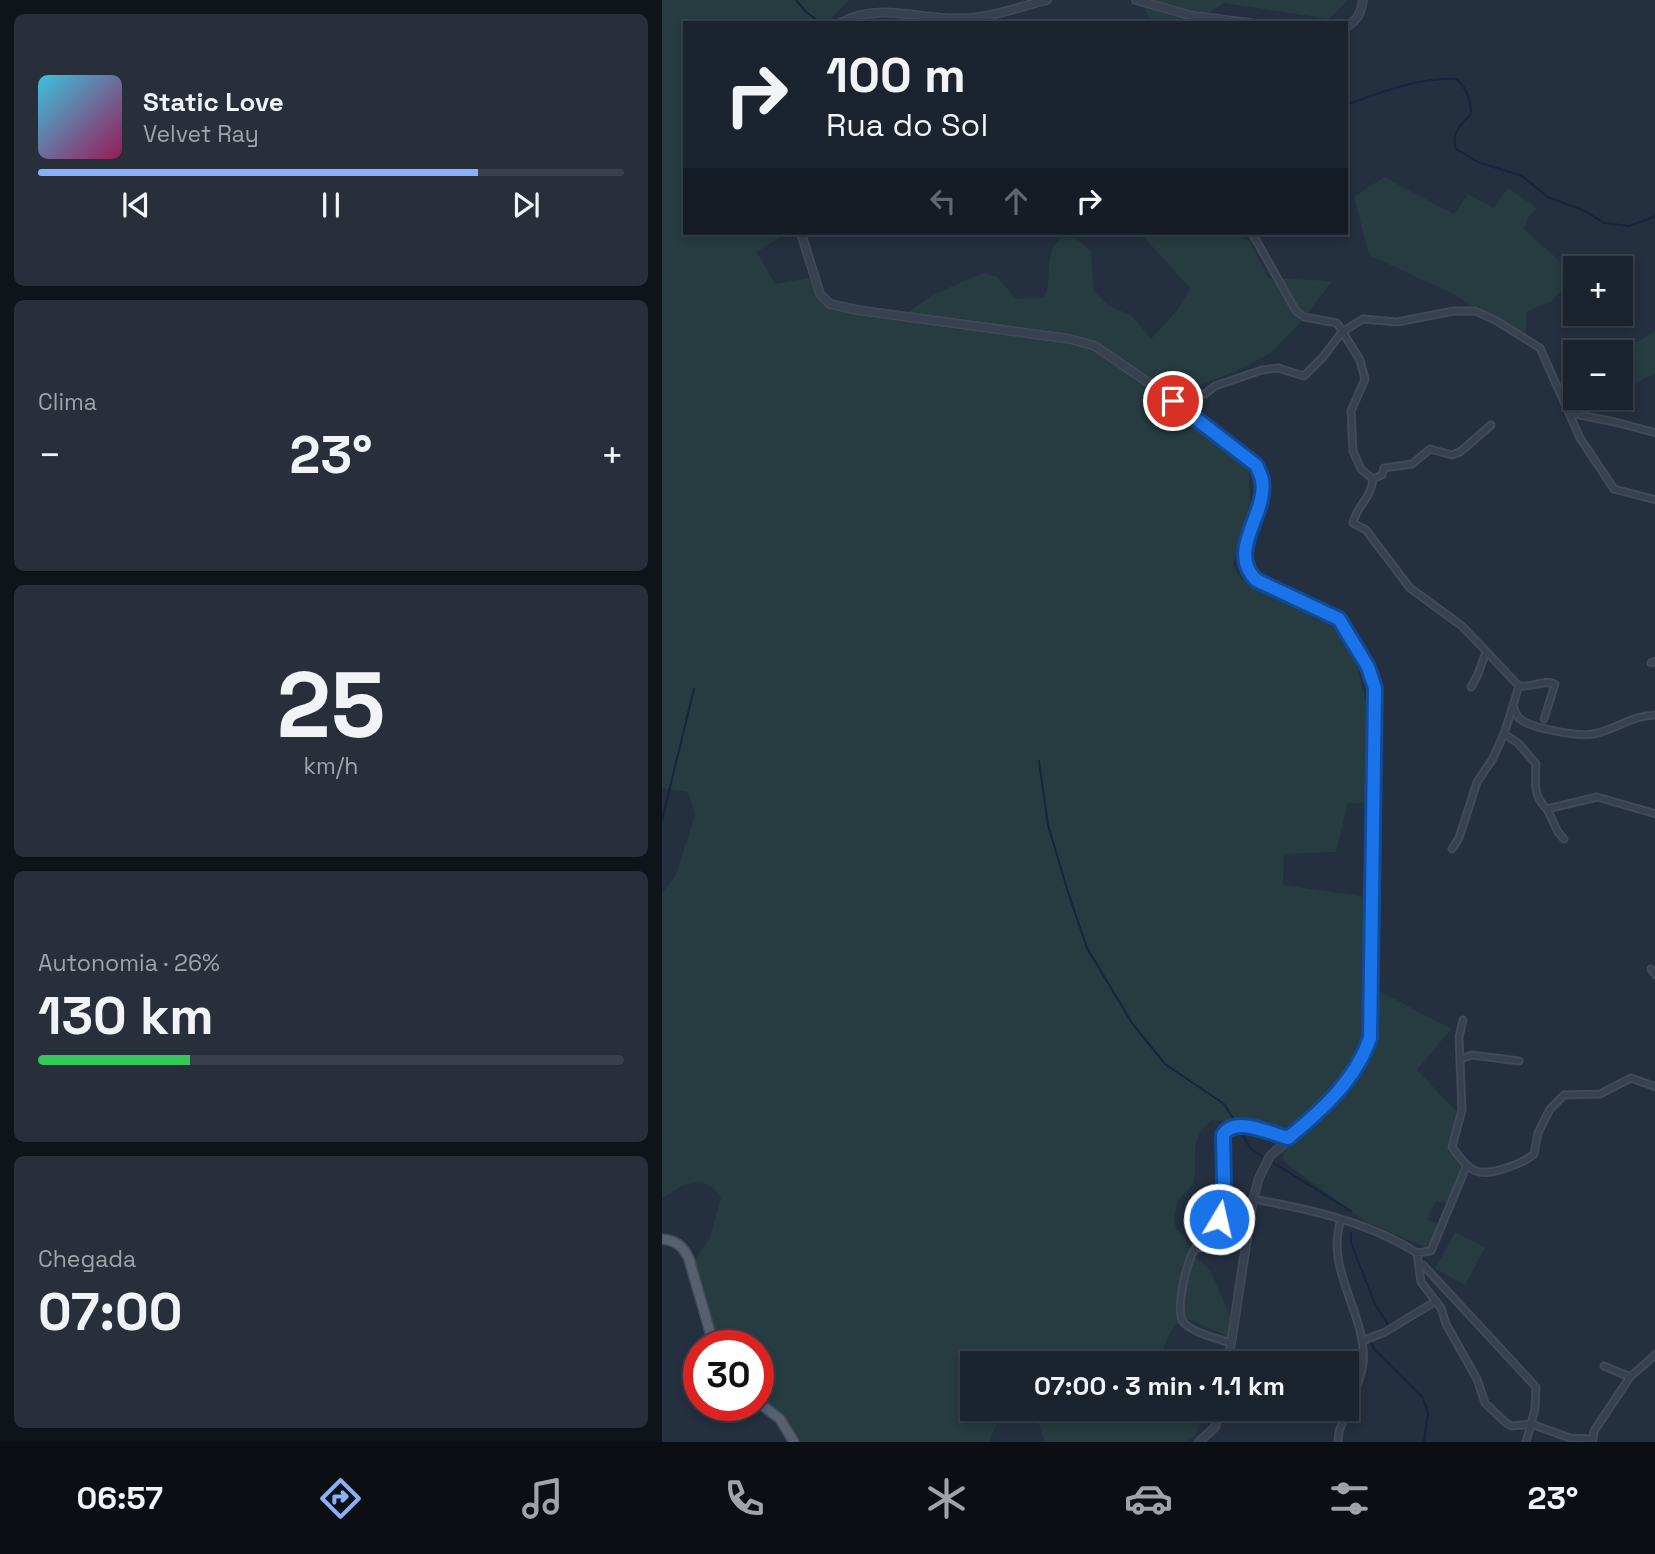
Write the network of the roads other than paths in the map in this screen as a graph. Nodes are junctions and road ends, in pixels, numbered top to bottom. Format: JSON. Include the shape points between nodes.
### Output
{"nodes":[{"id":1,"x":1046,"y":0,"type":"edge"},
{"id":2,"x":1136,"y":0,"type":"edge"},
{"id":3,"x":1363,"y":0,"type":"edge"},
{"id":4,"x":842,"y":21,"type":"edge"},
{"id":5,"x":1234,"y":21,"type":"edge"},
{"id":6,"x":1348,"y":26,"type":"edge"},
{"id":7,"x":802,"y":235,"type":"edge"},
{"id":8,"x":1253,"y":235,"type":"edge"},
{"id":9,"x":1342,"y":332,"type":"junction"},
{"id":10,"x":1152,"y":385,"type":"junction"},
{"id":11,"x":1570,"y":413,"type":"junction"},
{"id":12,"x":1491,"y":425,"type":"dead end"},
{"id":13,"x":1655,"y":433,"type":"edge"},
{"id":14,"x":1373,"y":479,"type":"junction"},
{"id":15,"x":1655,"y":500,"type":"edge"},
{"id":16,"x":1486,"y":652,"type":"junction"},
{"id":17,"x":1519,"y":686,"type":"junction"},
{"id":18,"x":1470,"y":687,"type":"dead end"},
{"id":19,"x":1513,"y":708,"type":"junction"},
{"id":20,"x":1655,"y":715,"type":"edge"},
{"id":21,"x":1544,"y":719,"type":"dead end"},
{"id":22,"x":1504,"y":734,"type":"junction"},
{"id":23,"x":1547,"y":809,"type":"junction"},
{"id":24,"x":1655,"y":814,"type":"edge"},
{"id":25,"x":1564,"y":839,"type":"dead end"},
{"id":26,"x":1452,"y":849,"type":"dead end"},
{"id":27,"x":1651,"y":969,"type":"dead end"},
{"id":28,"x":1655,"y":975,"type":"edge"},
{"id":29,"x":1462,"y":1020,"type":"dead end"},
{"id":30,"x":1461,"y":1059,"type":"junction"},
{"id":31,"x":1519,"y":1061,"type":"dead end"},
{"id":32,"x":1655,"y":1087,"type":"edge"},
{"id":33,"x":1288,"y":1138,"type":"junction"},
{"id":34,"x":1466,"y":1167,"type":"junction"},
{"id":35,"x":1253,"y":1199,"type":"junction"},
{"id":36,"x":1341,"y":1220,"type":"junction"},
{"id":37,"x":662,"y":1239,"type":"edge"},
{"id":38,"x":1417,"y":1253,"type":"junction"},
{"id":39,"x":1423,"y":1265,"type":"dead end"},
{"id":40,"x":1436,"y":1301,"type":"junction"},
{"id":41,"x":709,"y":1330,"type":"edge"},
{"id":42,"x":1362,"y":1342,"type":"junction"},
{"id":43,"x":1231,"y":1343,"type":"junction"},
{"id":44,"x":1230,"y":1351,"type":"edge"},
{"id":45,"x":1655,"y":1354,"type":"edge"},
{"id":46,"x":1604,"y":1366,"type":"dead end"},
{"id":47,"x":1630,"y":1377,"type":"junction"},
{"id":48,"x":774,"y":1414,"type":"edge"},
{"id":49,"x":1217,"y":1421,"type":"edge"},
{"id":50,"x":1531,"y":1424,"type":"junction"},
{"id":51,"x":1593,"y":1440,"type":"edge"},
{"id":52,"x":794,"y":1442,"type":"edge"},
{"id":53,"x":1199,"y":1442,"type":"edge"},
{"id":54,"x":1338,"y":1442,"type":"edge"},
{"id":55,"x":1526,"y":1442,"type":"edge"}],
"edges":[{"from":1,"to":4,"type":"street","via":[[971,19],[906,6],[873,5]]},
{"from":2,"to":5,"type":"street","via":[[1193,16]]},
{"from":3,"to":6,"type":"street","via":[[1356,22]]},
{"from":7,"to":10,"type":"street","via":[[820,294],[830,303],[1070,339],[1095,346]]},
{"from":8,"to":9,"type":"street","via":[[1296,311],[1304,317],[1337,323]]},
{"from":9,"to":10,"type":"street","via":[[1304,376],[1278,368],[1262,370],[1204,394]]},
{"from":9,"to":11,"type":"street","via":[[1363,319],[1397,322],[1475,311],[1540,348]]},
{"from":9,"to":14,"type":"street","via":[[1360,359],[1366,379],[1351,411],[1353,450],[1361,469]]},
{"from":10,"to":33,"type":"street","via":[[1256,465],[1262,493],[1244,549],[1249,573],[1339,619],[1368,667],[1375,688],[1370,1038],[1364,1056],[1328,1105]]},
{"from":11,"to":13,"type":"street"},
{"from":11,"to":15,"type":"street","via":[[1580,438],[1614,489]]},
{"from":12,"to":14,"type":"street","via":[[1461,452],[1452,455],[1430,449],[1412,464],[1384,468],[1382,475]]},
{"from":14,"to":16,"type":"street","via":[[1372,491],[1353,523],[1366,530],[1410,588],[1462,626]]},
{"from":16,"to":17,"type":"street"},
{"from":16,"to":18,"type":"street"},
{"from":17,"to":19,"type":"street"},
{"from":17,"to":21,"type":"street","via":[[1555,684]]},
{"from":19,"to":20,"type":"street","via":[[1520,719],[1531,724],[1583,735]]},
{"from":19,"to":22,"type":"street"},
{"from":22,"to":23,"type":"street","via":[[1536,764],[1535,790]]},
{"from":22,"to":26,"type":"street","via":[[1477,782]]},
{"from":23,"to":24,"type":"street","via":[[1597,797]]},
{"from":23,"to":25,"type":"street"},
{"from":27,"to":28,"type":"street"},
{"from":29,"to":30,"type":"street"},
{"from":30,"to":31,"type":"street","via":[[1472,1055]]},
{"from":30,"to":34,"type":"street","via":[[1462,1110],[1452,1147]]},
{"from":32,"to":34,"type":"street","via":[[1631,1077],[1600,1094],[1564,1096],[1550,1109],[1534,1154],[1527,1161],[1489,1174]]},
{"from":33,"to":35,"type":"street","via":[[1270,1156]]},
{"from":33,"to":43,"type":"street","via":[[1239,1125],[1223,1135],[1219,1219],[1211,1245],[1192,1252],[1180,1314],[1185,1323]]},
{"from":34,"to":38,"type":"street","via":[[1431,1251]]},
{"from":35,"to":36,"type":"street"},
{"from":35,"to":43,"type":"street"},
{"from":36,"to":38,"type":"street","via":[[1395,1239]]},
{"from":36,"to":42,"type":"street","via":[[1335,1250]]},
{"from":37,"to":41,"type":"main road","via":[[684,1248]]},
{"from":38,"to":40,"type":"street","via":[[1421,1282]]},
{"from":39,"to":50,"type":"street","via":[[1531,1380],[1537,1394]]},
{"from":40,"to":42,"type":"street"},
{"from":40,"to":50,"type":"street","via":[[1485,1403],[1512,1426]]},
{"from":42,"to":54,"type":"street","via":[[1363,1365]]},
{"from":43,"to":44,"type":"street"},
{"from":45,"to":47,"type":"street"},
{"from":46,"to":47,"type":"street"},
{"from":47,"to":51,"type":"street","via":[[1594,1431]]},
{"from":48,"to":52,"type":"main road"},
{"from":49,"to":53,"type":"street"},
{"from":50,"to":51,"type":"street","via":[[1570,1438]]},
{"from":50,"to":55,"type":"street"}]}
